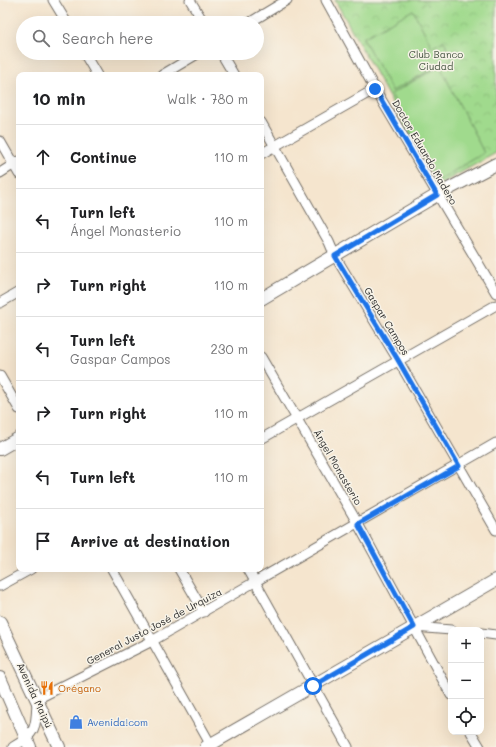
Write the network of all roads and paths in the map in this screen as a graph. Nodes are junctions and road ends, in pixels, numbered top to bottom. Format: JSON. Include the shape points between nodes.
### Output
{"nodes":[{"id":1,"x":53,"y":0,"type":"edge"},
{"id":2,"x":190,"y":0,"type":"edge"},
{"id":3,"x":287,"y":0,"type":"edge"},
{"id":4,"x":326,"y":0,"type":"edge"},
{"id":5,"x":63,"y":16,"type":"edge"},
{"id":6,"x":200,"y":16,"type":"edge"},
{"id":7,"x":261,"y":16,"type":"edge"},
{"id":8,"x":88,"y":60,"type":"edge"},
{"id":9,"x":187,"y":60,"type":"edge"},
{"id":10,"x":225,"y":60,"type":"edge"},
{"id":11,"x":95,"y":72,"type":"edge"},
{"id":12,"x":167,"y":72,"type":"edge"},
{"id":13,"x":232,"y":72,"type":"edge"},
{"id":14,"x":375,"y":89,"type":"junction"},
{"id":15,"x":264,"y":127,"type":"edge"},
{"id":16,"x":0,"y":141,"type":"edge"},
{"id":17,"x":275,"y":146,"type":"junction"},
{"id":18,"x":264,"y":152,"type":"edge"},
{"id":19,"x":16,"y":163,"type":"edge"},
{"id":20,"x":496,"y":164,"type":"edge"},
{"id":21,"x":0,"y":172,"type":"edge"},
{"id":22,"x":437,"y":195,"type":"junction"},
{"id":23,"x":335,"y":256,"type":"junction"},
{"id":24,"x":496,"y":293,"type":"edge"},
{"id":25,"x":16,"y":294,"type":"edge"},
{"id":26,"x":264,"y":297,"type":"edge"},
{"id":27,"x":0,"y":303,"type":"edge"},
{"id":28,"x":496,"y":305,"type":"edge"},
{"id":29,"x":398,"y":360,"type":"junction"},
{"id":30,"x":264,"y":363,"type":"edge"},
{"id":31,"x":0,"y":376,"type":"edge"},
{"id":32,"x":16,"y":405,"type":"edge"},
{"id":33,"x":296,"y":419,"type":"junction"},
{"id":34,"x":264,"y":437,"type":"edge"},
{"id":35,"x":16,"y":440,"type":"edge"},
{"id":36,"x":496,"y":443,"type":"edge"},
{"id":37,"x":0,"y":449,"type":"edge"},
{"id":38,"x":459,"y":466,"type":"junction"},
{"id":39,"x":358,"y":524,"type":"junction"},
{"id":40,"x":496,"y":530,"type":"edge"},
{"id":41,"x":26,"y":572,"type":"edge"},
{"id":42,"x":114,"y":572,"type":"edge"},
{"id":43,"x":181,"y":572,"type":"edge"},
{"id":44,"x":250,"y":572,"type":"edge"},
{"id":45,"x":496,"y":580,"type":"edge"},
{"id":46,"x":255,"y":582,"type":"junction"},
{"id":47,"x":0,"y":586,"type":"edge"},
{"id":48,"x":204,"y":612,"type":"junction"},
{"id":49,"x":0,"y":622,"type":"edge"},
{"id":50,"x":414,"y":627,"type":"junction"},
{"id":51,"x":448,"y":630,"type":"edge"},
{"id":52,"x":484,"y":634,"type":"edge"},
{"id":53,"x":496,"y":635,"type":"edge"},
{"id":54,"x":152,"y":641,"type":"junction"},
{"id":55,"x":0,"y":678,"type":"edge"},
{"id":56,"x":313,"y":686,"type":"junction"},
{"id":57,"x":448,"y":689,"type":"edge"},
{"id":58,"x":37,"y":699,"type":"junction"},
{"id":59,"x":473,"y":735,"type":"edge"},
{"id":60,"x":28,"y":743,"type":"edge"},
{"id":61,"x":210,"y":746,"type":"edge"},
{"id":62,"x":13,"y":747,"type":"edge"},
{"id":63,"x":59,"y":747,"type":"edge"},
{"id":64,"x":348,"y":747,"type":"edge"},
{"id":65,"x":480,"y":747,"type":"edge"}],
"edges":[{"from":1,"to":5,"type":"street"},
{"from":2,"to":6,"type":"street"},
{"from":3,"to":7,"type":"street"},
{"from":4,"to":14,"type":"street","name":"Doctor Eduardo Madero"},
{"from":8,"to":11,"type":"street"},
{"from":9,"to":12,"type":"street"},
{"from":10,"to":13,"type":"street"},
{"from":14,"to":17,"type":"street"},
{"from":14,"to":22,"type":"street","name":"Doctor Eduardo Madero"},
{"from":15,"to":17,"type":"street","name":"Gaspar Campos"},
{"from":16,"to":19,"type":"street"},
{"from":17,"to":18,"type":"street"},
{"from":17,"to":23,"type":"street","name":"Gaspar Campos"},
{"from":19,"to":21,"type":"street"},
{"from":20,"to":22,"type":"street"},
{"from":22,"to":23,"type":"street"},
{"from":22,"to":24,"type":"street","name":"Doctor Eduardo Madero"},
{"from":23,"to":26,"type":"street"},
{"from":23,"to":29,"type":"street","name":"Gaspar Campos"},
{"from":25,"to":27,"type":"street"},
{"from":28,"to":29,"type":"street"},
{"from":29,"to":33,"type":"street"},
{"from":29,"to":38,"type":"street","name":"Gaspar Campos"},
{"from":30,"to":33,"type":"street","name":"Ángel Monasterio"},
{"from":31,"to":32,"type":"street"},
{"from":33,"to":34,"type":"street"},
{"from":33,"to":39,"type":"street","name":"Ángel Monasterio"},
{"from":35,"to":37,"type":"street"},
{"from":36,"to":38,"type":"street","name":"General Justo José de Urquiza"},
{"from":38,"to":39,"type":"street","name":"General Justo José de Urquiza"},
{"from":38,"to":40,"type":"street","name":"Gaspar Campos"},
{"from":39,"to":46,"type":"street","name":"General Justo José de Urquiza"},
{"from":39,"to":50,"type":"street","name":"Ángel Monasterio"},
{"from":41,"to":47,"type":"street"},
{"from":42,"to":54,"type":"street"},
{"from":43,"to":48,"type":"street"},
{"from":44,"to":46,"type":"street"},
{"from":45,"to":50,"type":"street"},
{"from":46,"to":48,"type":"street","name":"General Justo José de Urquiza"},
{"from":46,"to":56,"type":"street"},
{"from":48,"to":54,"type":"street","name":"General Justo José de Urquiza"},
{"from":49,"to":58,"type":"street","name":"Avenida Maipú"},
{"from":50,"to":51,"type":"street"},
{"from":50,"to":56,"type":"street"},
{"from":50,"to":57,"type":"street","name":"Ángel Monasterio"},
{"from":52,"to":53,"type":"street"},
{"from":54,"to":58,"type":"street","name":"General Justo José de Urquiza"},
{"from":54,"to":61,"type":"street"},
{"from":55,"to":60,"type":"street"},
{"from":56,"to":61,"type":"street"},
{"from":56,"to":64,"type":"street"},
{"from":58,"to":60,"type":"street","via":[[36,720]]},
{"from":58,"to":63,"type":"street","name":"Avenida Maipú"},
{"from":59,"to":65,"type":"street"},
{"from":60,"to":62,"type":"street"}]}
